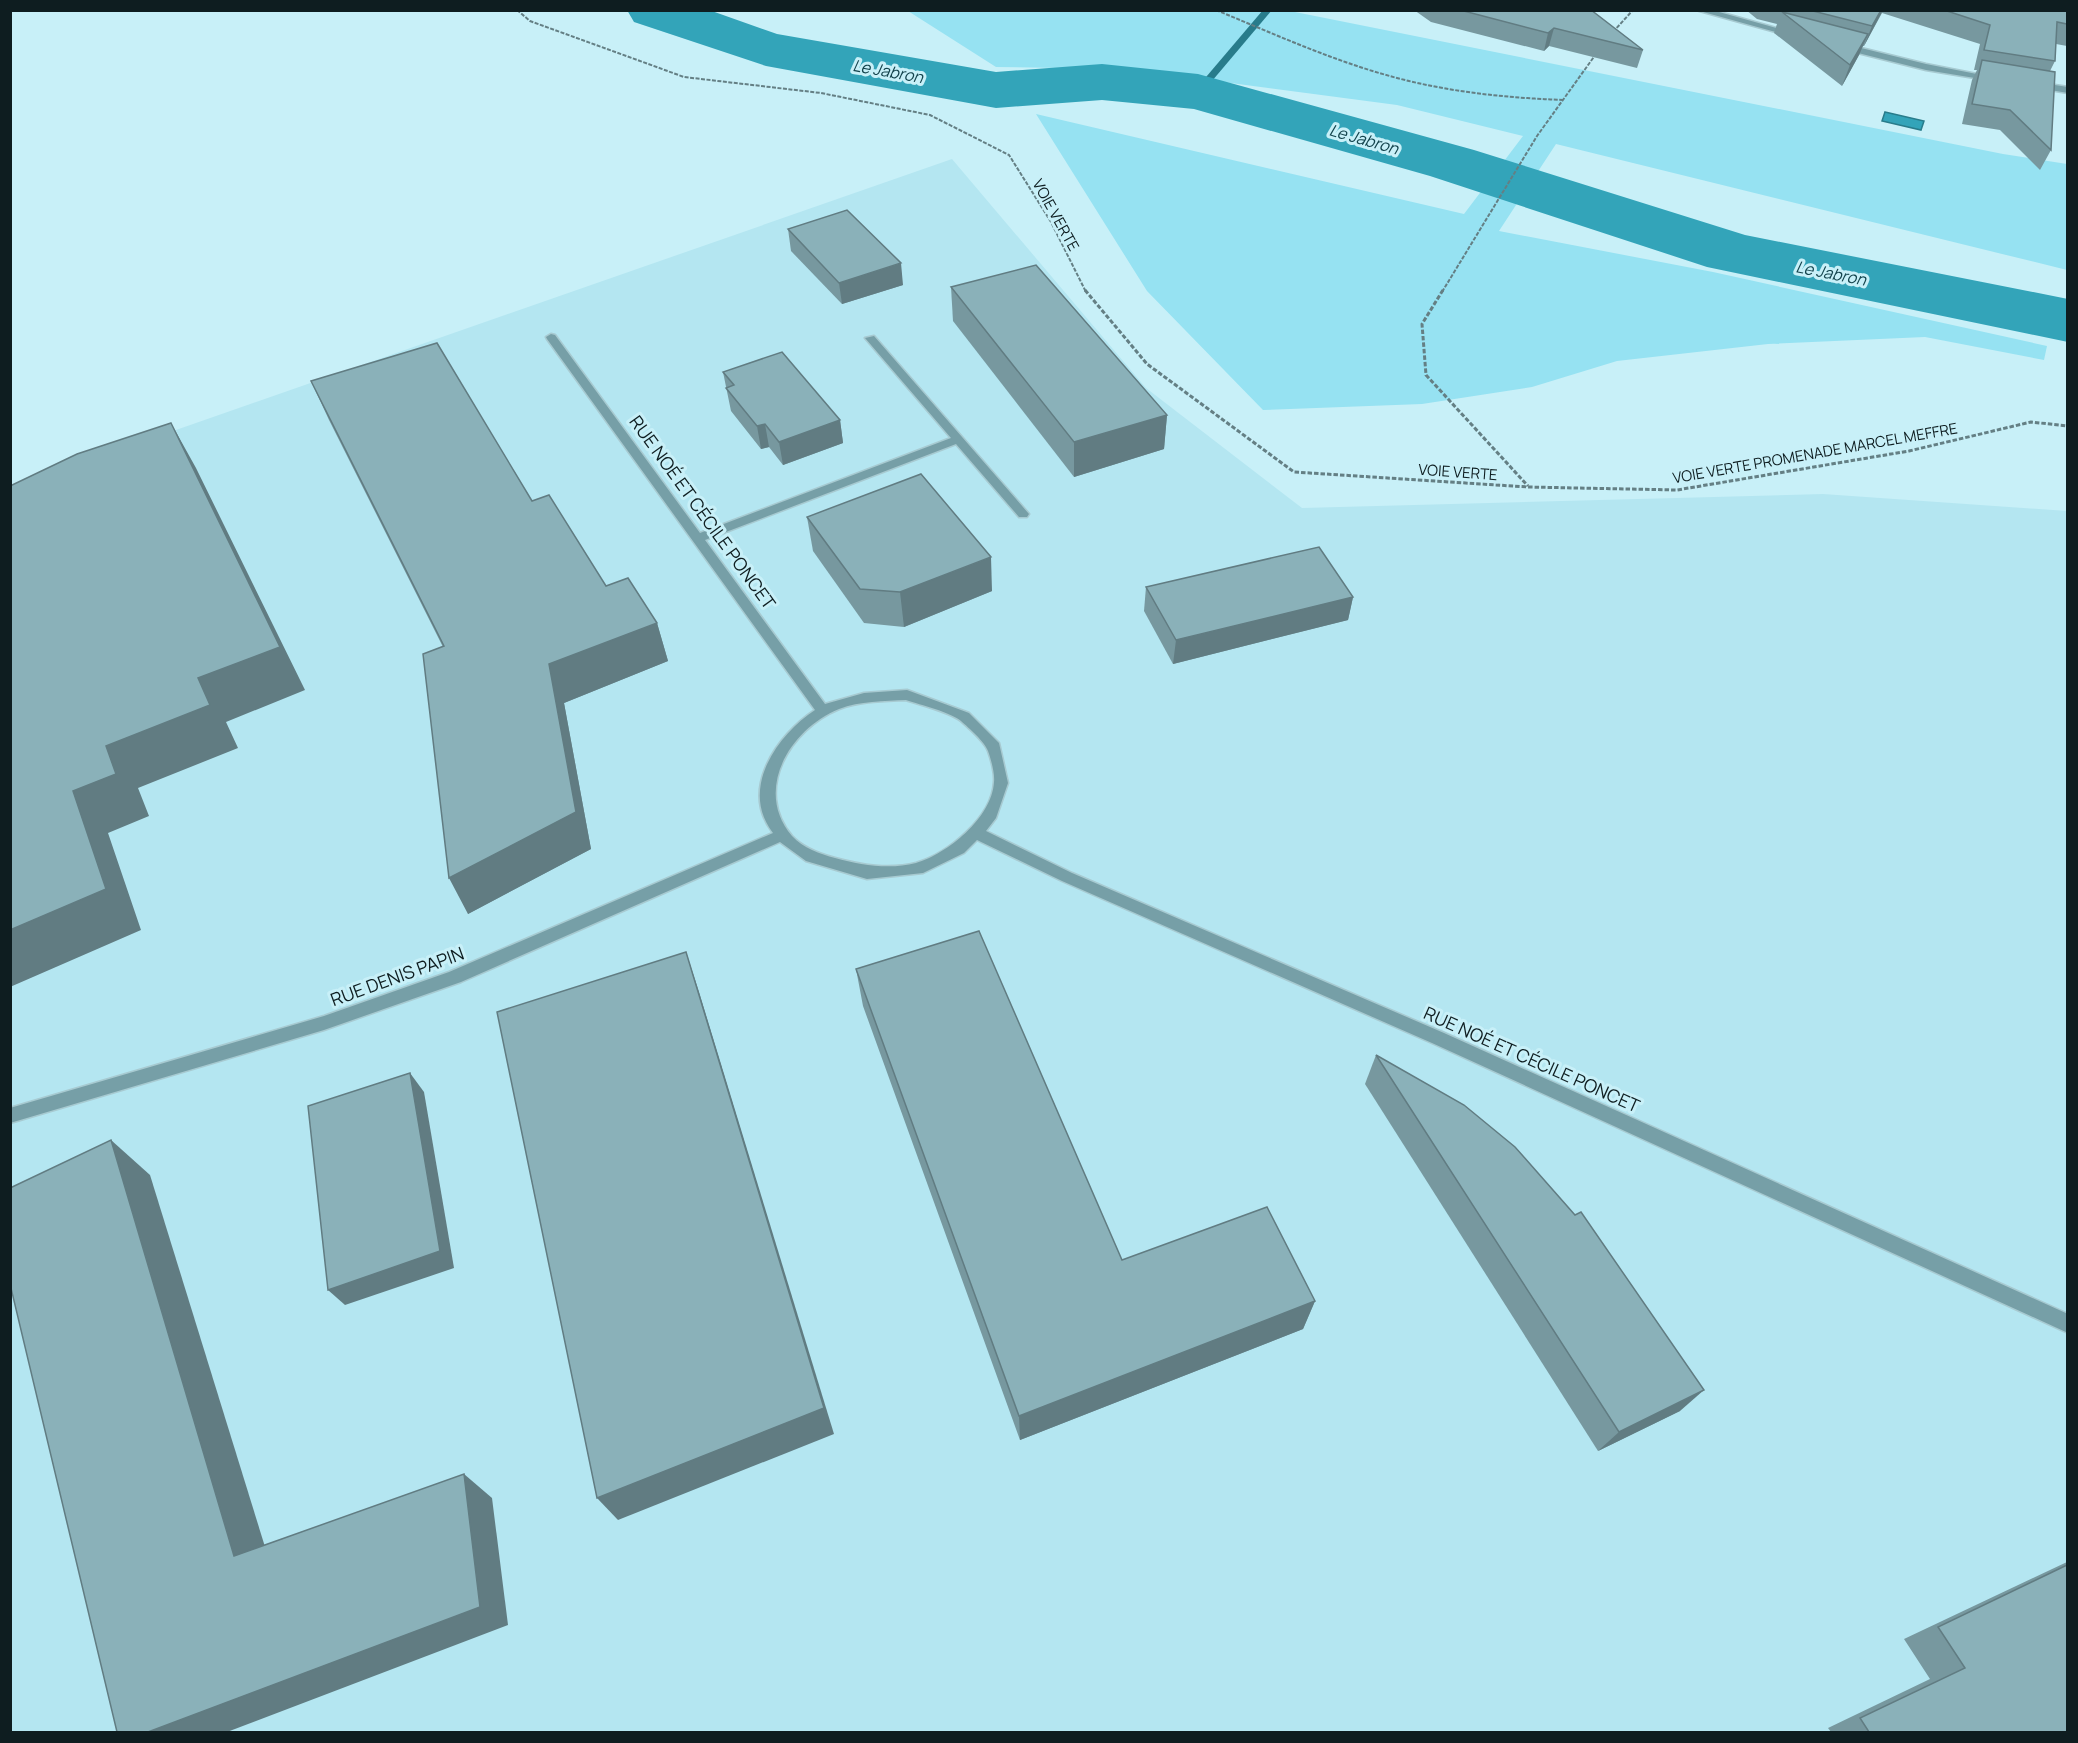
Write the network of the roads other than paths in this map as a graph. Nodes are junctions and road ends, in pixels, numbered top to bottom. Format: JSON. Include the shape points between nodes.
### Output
{"nodes":[{"id":1,"x":1700,"y":10,"type":"edge"},
{"id":2,"x":1802,"y":36,"type":"edge"},
{"id":3,"x":1835,"y":45,"type":"edge"},
{"id":4,"x":2009,"y":81,"type":"edge"},
{"id":5,"x":2020,"y":82,"type":"edge"},
{"id":6,"x":2067,"y":90,"type":"edge"},
{"id":7,"x":551,"y":337,"type":"dead end"},
{"id":8,"x":870,"y":338,"type":"dead end"},
{"id":9,"x":956,"y":440,"type":"junction"},
{"id":10,"x":1023,"y":514,"type":"dead end"},
{"id":11,"x":698,"y":538,"type":"junction"},
{"id":12,"x":823,"y":711,"type":"junction"},
{"id":13,"x":979,"y":834,"type":"junction"},
{"id":14,"x":783,"y":835,"type":"junction"},
{"id":15,"x":10,"y":1116,"type":"edge"},
{"id":16,"x":2067,"y":1324,"type":"edge"}],
"edges":[{"from":1,"to":2,"type":"street"},
{"from":3,"to":4,"type":"street","via":[[1926,67]]},
{"from":5,"to":6,"type":"street"},
{"from":7,"to":11,"type":"street","name":"RUE NOÉ ET CÉCILE PONCET"},
{"from":8,"to":9,"type":"street"},
{"from":9,"to":10,"type":"street"},
{"from":9,"to":11,"type":"street"},
{"from":11,"to":12,"type":"street","name":"RUE NOÉ ET CÉCILE PONCET"},
{"from":12,"to":13,"type":"street","via":[[849,701],[907,695],[943,704],[979,726],[1001,767],[1001,790],[994,813]]},
{"from":12,"to":14,"type":"street","via":[[800,726],[782,745],[770,767],[767,790],[771,814]]},
{"from":13,"to":14,"type":"street","via":[[956,853],[927,867],[895,874],[862,874],[830,867],[803,854]]},
{"from":13,"to":16,"type":"street","name":"RUE NOÉ ET CÉCILE PONCET"},
{"from":14,"to":15,"type":"street","name":"RUE DENIS PAPIN","via":[[455,977],[324,1023]]}]}
